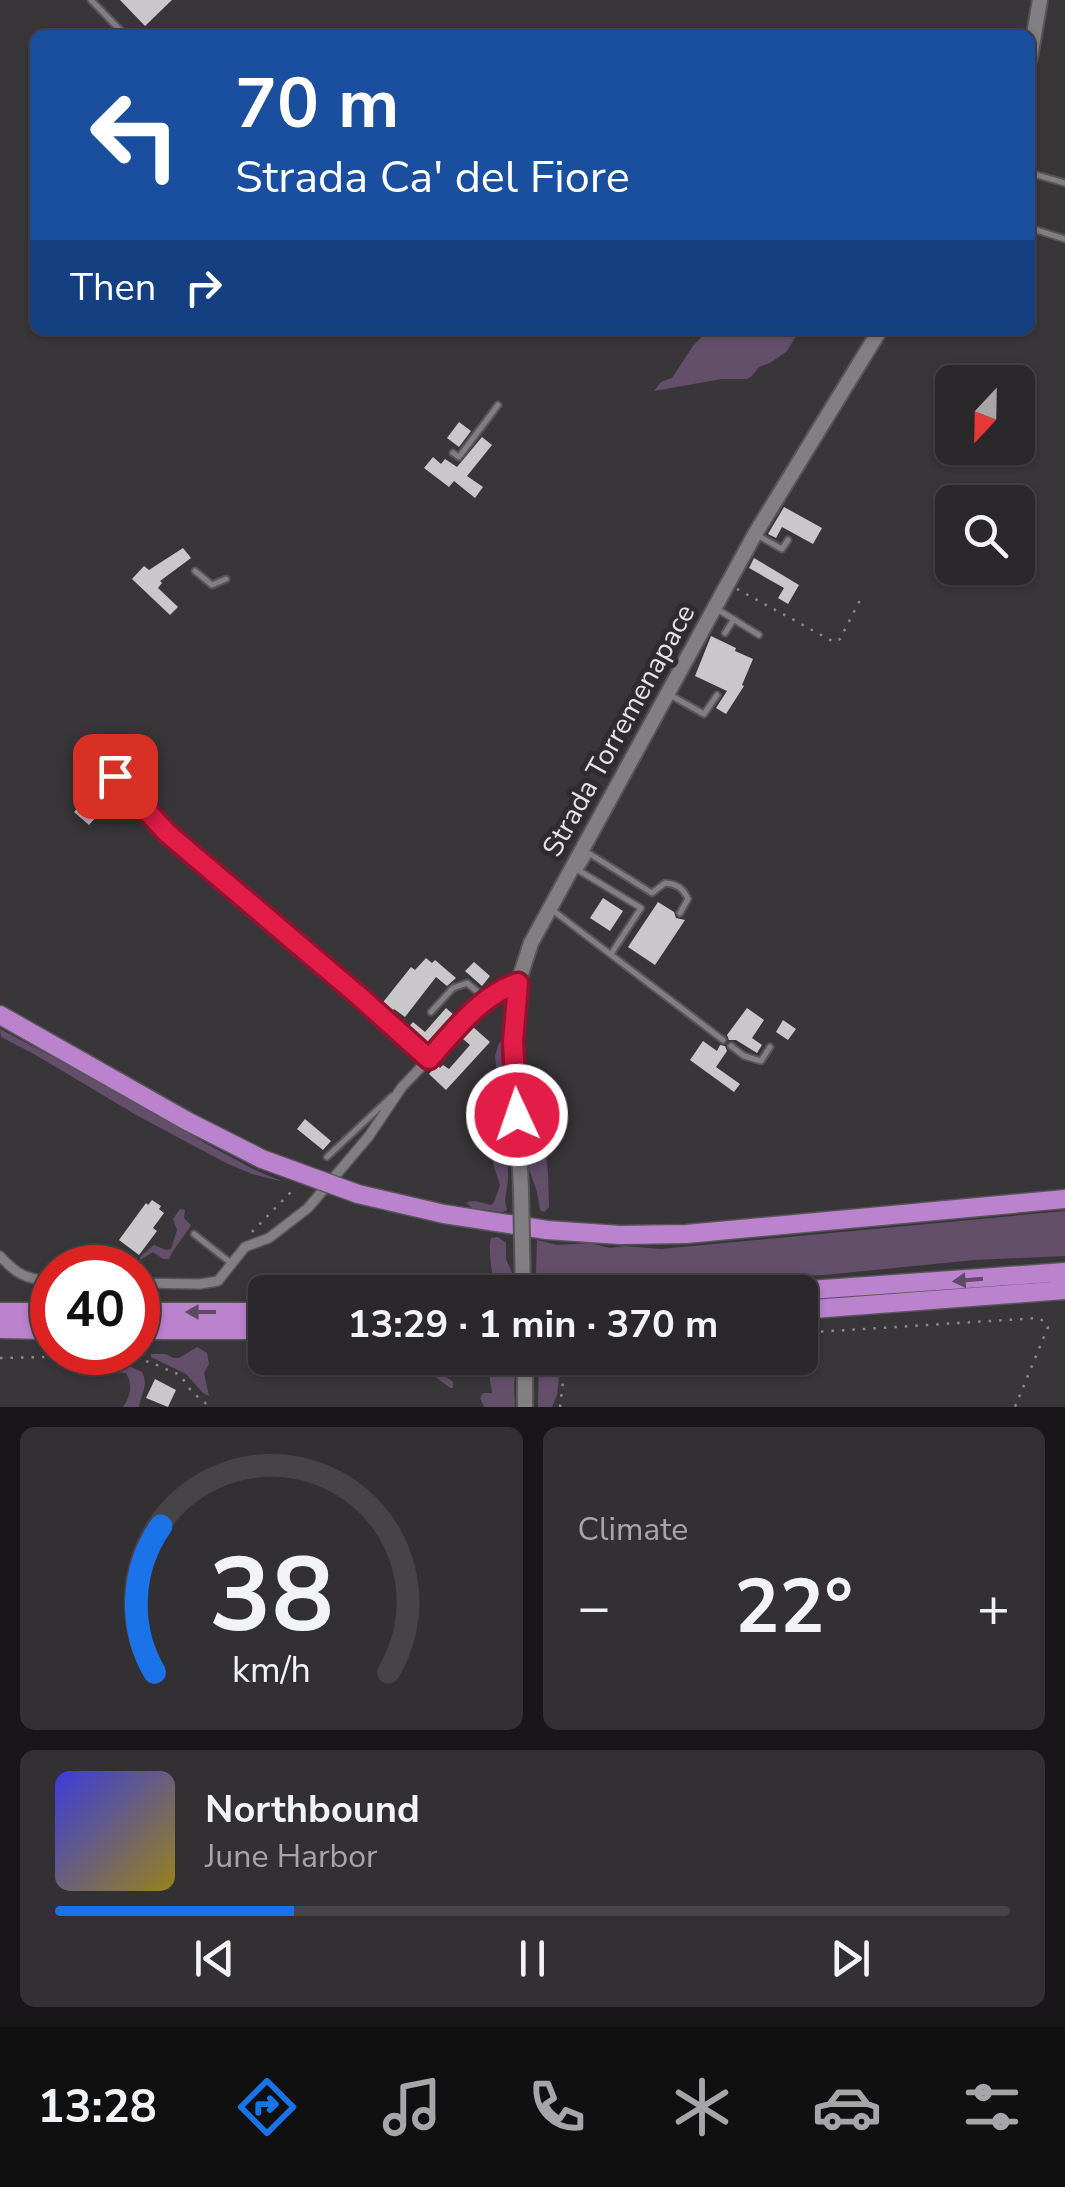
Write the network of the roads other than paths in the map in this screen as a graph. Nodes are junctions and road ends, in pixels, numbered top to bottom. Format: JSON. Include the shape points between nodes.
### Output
{"nodes":[{"id":1,"x":91,"y":0,"type":"edge"},
{"id":2,"x":1040,"y":0,"type":"edge"},
{"id":3,"x":119,"y":30,"type":"edge"},
{"id":4,"x":1035,"y":37,"type":"edge"},
{"id":5,"x":1035,"y":174,"type":"edge"},
{"id":6,"x":1065,"y":182,"type":"edge"},
{"id":7,"x":1035,"y":230,"type":"edge"},
{"id":8,"x":1065,"y":239,"type":"edge"},
{"id":9,"x":877,"y":335,"type":"edge"},
{"id":10,"x":498,"y":405,"type":"dead end"},
{"id":11,"x":454,"y":454,"type":"dead end"},
{"id":12,"x":755,"y":534,"type":"junction"},
{"id":13,"x":788,"y":540,"type":"dead end"},
{"id":14,"x":195,"y":570,"type":"dead end"},
{"id":15,"x":226,"y":579,"type":"dead end"},
{"id":16,"x":714,"y":607,"type":"junction"},
{"id":17,"x":734,"y":619,"type":"junction"},
{"id":18,"x":725,"y":634,"type":"dead end"},
{"id":19,"x":760,"y":635,"type":"dead end"},
{"id":20,"x":668,"y":694,"type":"junction"},
{"id":21,"x":717,"y":695,"type":"dead end"},
{"id":22,"x":96,"y":787,"type":"dead end"},
{"id":23,"x":575,"y":868,"type":"junction"},
{"id":24,"x":549,"y":907,"type":"junction"},
{"id":25,"x":680,"y":913,"type":"dead end"},
{"id":26,"x":611,"y":954,"type":"junction"},
{"id":27,"x":518,"y":983,"type":"junction"},
{"id":28,"x":486,"y":998,"type":"junction"},
{"id":29,"x":432,"y":1012,"type":"dead end"},
{"id":30,"x":0,"y":1015,"type":"edge"},
{"id":31,"x":724,"y":1040,"type":"dead end"},
{"id":32,"x":731,"y":1046,"type":"dead end"},
{"id":33,"x":770,"y":1048,"type":"dead end"},
{"id":34,"x":429,"y":1059,"type":"junction"},
{"id":35,"x":402,"y":1087,"type":"junction"},
{"id":36,"x":326,"y":1157,"type":"dead end"},
{"id":37,"x":1065,"y":1199,"type":"edge"},
{"id":38,"x":194,"y":1234,"type":"dead end"},
{"id":39,"x":0,"y":1256,"type":"edge"},
{"id":40,"x":231,"y":1263,"type":"junction"},
{"id":41,"x":1065,"y":1272,"type":"edge"},
{"id":42,"x":523,"y":1275,"type":"edge"},
{"id":43,"x":30,"y":1279,"type":"edge"},
{"id":44,"x":160,"y":1283,"type":"edge"},
{"id":45,"x":818,"y":1289,"type":"edge"},
{"id":46,"x":1065,"y":1290,"type":"edge"},
{"id":47,"x":818,"y":1309,"type":"edge"},
{"id":48,"x":0,"y":1312,"type":"edge"},
{"id":49,"x":30,"y":1312,"type":"edge"},
{"id":50,"x":160,"y":1312,"type":"edge"},
{"id":51,"x":248,"y":1312,"type":"edge"},
{"id":52,"x":0,"y":1329,"type":"edge"},
{"id":53,"x":30,"y":1330,"type":"edge"},
{"id":54,"x":160,"y":1330,"type":"edge"},
{"id":55,"x":248,"y":1330,"type":"edge"},
{"id":56,"x":525,"y":1375,"type":"edge"},
{"id":57,"x":526,"y":1403,"type":"edge"}],
"edges":[{"from":1,"to":3,"type":"lane"},
{"from":2,"to":4,"type":"street"},
{"from":5,"to":6,"type":"lane"},
{"from":7,"to":8,"type":"lane"},
{"from":9,"to":12,"type":"street","name":"Strada Torremenapace"},
{"from":10,"to":11,"type":"lane","via":[[459,457]]},
{"from":12,"to":13,"type":"lane","via":[[782,549]]},
{"from":12,"to":16,"type":"street","name":"Strada Torremenapace"},
{"from":14,"to":15,"type":"lane","via":[[212,585]]},
{"from":16,"to":17,"type":"lane"},
{"from":16,"to":20,"type":"street","name":"Strada Torremenapace"},
{"from":17,"to":18,"type":"lane"},
{"from":17,"to":19,"type":"lane"},
{"from":20,"to":21,"type":"lane","via":[[704,714]]},
{"from":20,"to":23,"type":"street","name":"Strada Torremenapace"},
{"from":22,"to":34,"type":"lane","via":[[106,773],[115,776],[167,833]]},
{"from":23,"to":24,"type":"street","name":"Strada Torremenapace"},
{"from":23,"to":25,"type":"lane","via":[[590,854],[652,893],[664,882],[673,884],[688,899]]},
{"from":23,"to":26,"type":"lane","via":[[641,908]]},
{"from":24,"to":26,"type":"lane"},
{"from":24,"to":27,"type":"street","name":"Strada Torremenapace"},
{"from":26,"to":31,"type":"lane"},
{"from":27,"to":28,"type":"street"},
{"from":27,"to":42,"type":"street","name":"Strada Torremenapace","bridge":true,"via":[[513,1042]]},
{"from":28,"to":29,"type":"lane","via":[[467,983],[453,988]]},
{"from":28,"to":34,"type":"street"},
{"from":30,"to":37,"type":"highway","bridge":true,"via":[[262,1159],[358,1194],[444,1214],[548,1230],[686,1234]]},
{"from":32,"to":33,"type":"lane","via":[[761,1061]]},
{"from":34,"to":35,"type":"street"},
{"from":35,"to":36,"type":"lane"},
{"from":35,"to":40,"type":"street","via":[[308,1208],[268,1238],[245,1246]]},
{"from":38,"to":40,"type":"lane"},
{"from":39,"to":43,"type":"street"},
{"from":40,"to":44,"type":"street","via":[[218,1281]]},
{"from":41,"to":45,"type":"highway","one_way":true},
{"from":46,"to":47,"type":"highway"},
{"from":48,"to":49,"type":"highway"},
{"from":51,"to":50,"type":"highway","one_way":true},
{"from":52,"to":53,"type":"highway"},
{"from":54,"to":55,"type":"highway"},
{"from":56,"to":57,"type":"street"}]}
